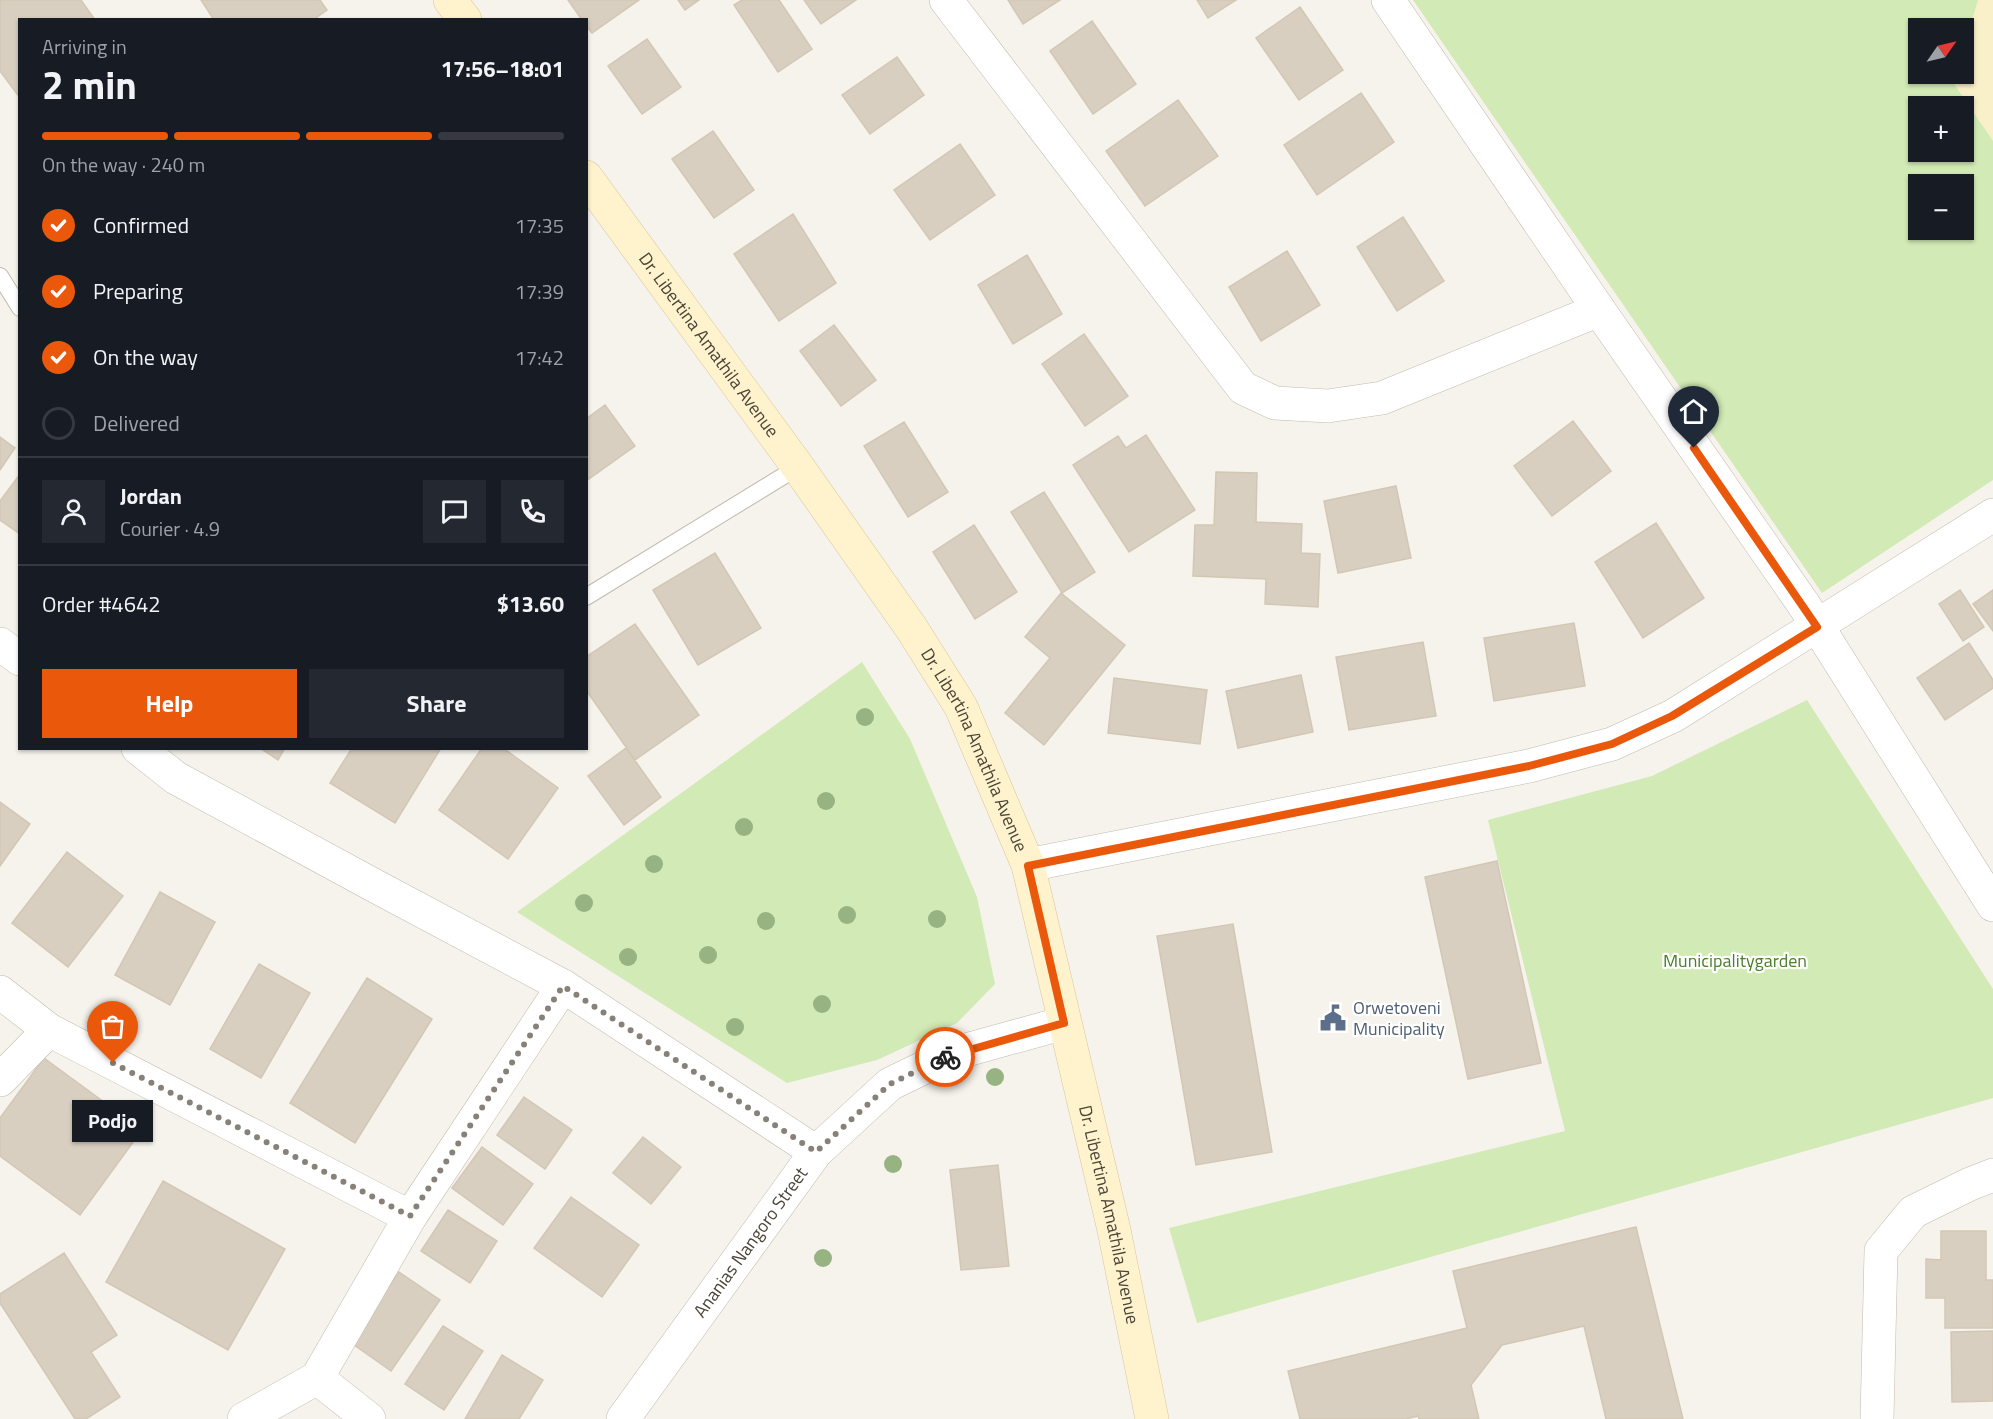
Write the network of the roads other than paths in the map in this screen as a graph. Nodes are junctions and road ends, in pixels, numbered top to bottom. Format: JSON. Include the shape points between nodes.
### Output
{"nodes":[{"id":1,"x":450,"y":0,"type":"edge"},
{"id":2,"x":946,"y":0,"type":"edge"},
{"id":3,"x":1388,"y":0,"type":"edge"},
{"id":4,"x":464,"y":18,"type":"edge"},
{"id":5,"x":588,"y":180,"type":"edge"},
{"id":6,"x":0,"y":276,"type":"edge"},
{"id":7,"x":18,"y":305,"type":"edge"},
{"id":8,"x":1599,"y":310,"type":"junction"},
{"id":9,"x":798,"y":467,"type":"junction"},
{"id":10,"x":1993,"y":515,"type":"edge"},
{"id":11,"x":588,"y":596,"type":"edge"},
{"id":12,"x":1817,"y":627,"type":"junction"},
{"id":13,"x":0,"y":644,"type":"edge"},
{"id":14,"x":18,"y":658,"type":"edge"},
{"id":15,"x":141,"y":750,"type":"edge"},
{"id":16,"x":1028,"y":866,"type":"junction"},
{"id":17,"x":1993,"y":905,"type":"edge"},
{"id":18,"x":563,"y":986,"type":"junction"},
{"id":19,"x":0,"y":992,"type":"edge"},
{"id":20,"x":1064,"y":1023,"type":"junction"},
{"id":21,"x":49,"y":1030,"type":"junction"},
{"id":22,"x":0,"y":1080,"type":"edge"},
{"id":23,"x":816,"y":1152,"type":"junction"},
{"id":24,"x":1993,"y":1175,"type":"edge"},
{"id":25,"x":410,"y":1216,"type":"junction"},
{"id":26,"x":317,"y":1378,"type":"junction"},
{"id":27,"x":244,"y":1419,"type":"edge"},
{"id":28,"x":369,"y":1419,"type":"edge"},
{"id":29,"x":623,"y":1419,"type":"edge"},
{"id":30,"x":1152,"y":1419,"type":"edge"},
{"id":31,"x":1877,"y":1419,"type":"edge"}],
"edges":[{"from":1,"to":4,"type":"street"},
{"from":2,"to":8,"type":"street","via":[[1243,388],[1264,398],[1275,403],[1328,406],[1382,398]]},
{"from":3,"to":8,"type":"street"},
{"from":5,"to":9,"type":"street","name":"Dr. Libertina Amathila Avenue"},
{"from":6,"to":7,"type":"lane"},
{"from":8,"to":12,"type":"street"},
{"from":9,"to":11,"type":"lane"},
{"from":9,"to":16,"type":"street","name":"Dr. Libertina Amathila Avenue","via":[[912,629],[961,707]]},
{"from":10,"to":12,"type":"street"},
{"from":12,"to":16,"type":"street","via":[[1672,716],[1612,744],[1529,766]]},
{"from":12,"to":17,"type":"street"},
{"from":13,"to":14,"type":"street"},
{"from":15,"to":18,"type":"street","via":[[186,783]]},
{"from":16,"to":20,"type":"street","name":"Dr. Libertina Amathila Avenue"},
{"from":18,"to":23,"type":"street"},
{"from":18,"to":25,"type":"street"},
{"from":19,"to":21,"type":"street"},
{"from":20,"to":23,"type":"street","name":"Ananias Nangoro Street","via":[[952,1054],[890,1084]]},
{"from":20,"to":30,"type":"street","name":"Dr. Libertina Amathila Avenue","via":[[1114,1230]]},
{"from":21,"to":22,"type":"street"},
{"from":21,"to":25,"type":"street"},
{"from":23,"to":29,"type":"street","name":"Ananias Nangoro Street"},
{"from":24,"to":31,"type":"street","via":[[1912,1212],[1881,1251]]},
{"from":25,"to":26,"type":"street"},
{"from":26,"to":27,"type":"street"},
{"from":26,"to":28,"type":"street"}]}
